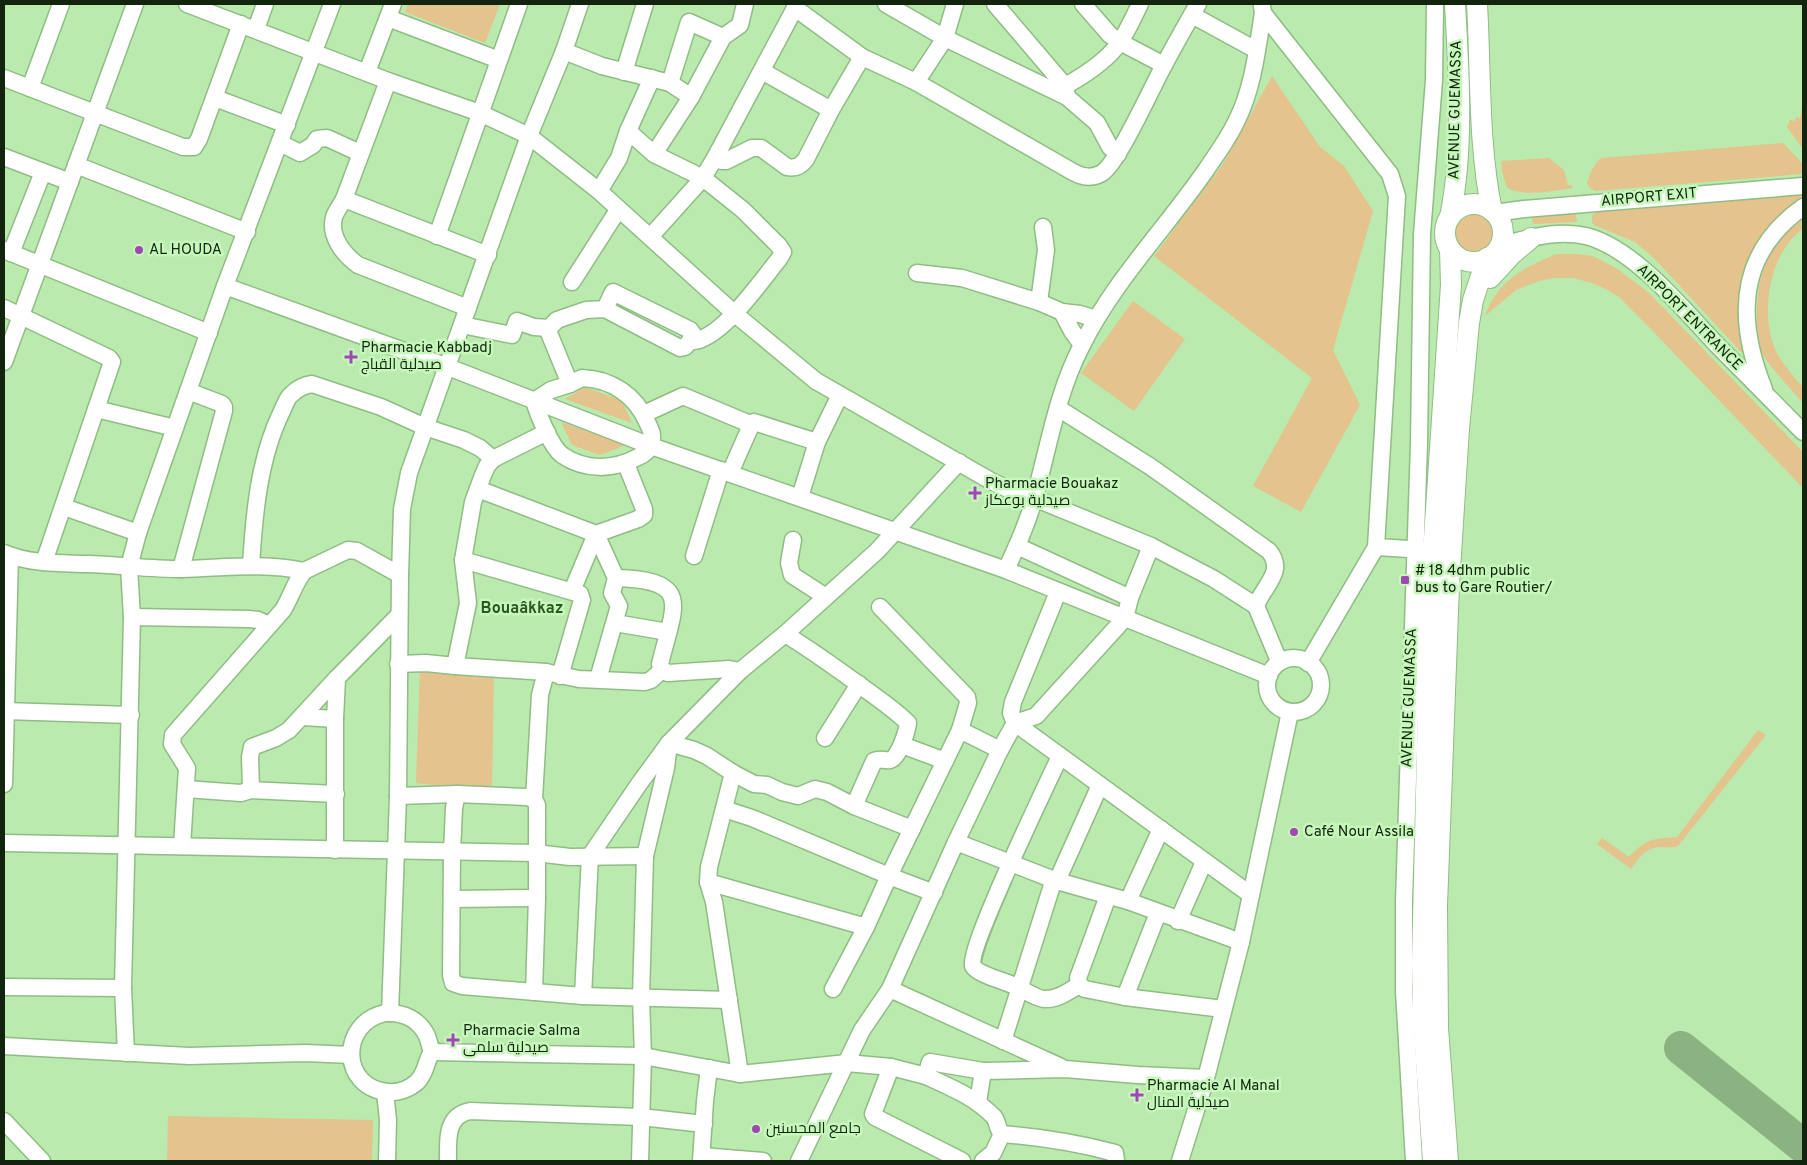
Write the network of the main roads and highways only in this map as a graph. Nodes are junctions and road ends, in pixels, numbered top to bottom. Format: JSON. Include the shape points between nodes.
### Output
{"nodes":[{"id":1,"x":1455,"y":4,"type":"edge"},
{"id":2,"x":1477,"y":4,"type":"edge"},
{"id":3,"x":1493,"y":212,"type":"junction"},
{"id":4,"x":1450,"y":217,"type":"junction"},
{"id":5,"x":1531,"y":238,"type":"road end"},
{"id":6,"x":1450,"y":249,"type":"junction"},
{"id":7,"x":1494,"y":252,"type":"junction"},
{"id":8,"x":1473,"y":300,"type":"junction"},
{"id":9,"x":1433,"y":550,"type":"junction"},
{"id":10,"x":1432,"y":1161,"type":"edge"},
{"id":11,"x":1448,"y":1161,"type":"edge"}],
"edges":[{"from":1,"to":4,"type":"main road","name":"AVENUE GUEMASSA","via":[[1458,149]]},
{"from":2,"to":3,"type":"main road","name":"AVENUE GUEMASSA","via":[[1483,141]]},
{"from":3,"to":4,"type":"main road","via":[[1470,205]]},
{"from":3,"to":7,"type":"main road","via":[[1502,226]]},
{"from":4,"to":6,"type":"main road","via":[[1445,233]]},
{"from":5,"to":8,"type":"main road","via":[[1498,268]]},
{"from":6,"to":7,"type":"main road","via":[[1465,261],[1476,262]]},
{"from":6,"to":9,"type":"main road","name":"AVENUE GUEMASSA","via":[[1451,285]]},
{"from":7,"to":8,"type":"main road","name":"AVENUE GUEMASSA"},
{"from":8,"to":9,"type":"main road","name":"AVENUE GUEMASSA","via":[[1459,428]]},
{"from":9,"to":10,"type":"main road","name":"AVENUE GUEMASSA","via":[[1422,962]]},
{"from":9,"to":11,"type":"main road","name":"AVENUE GUEMASSA","via":[[1438,1028]]}]}
